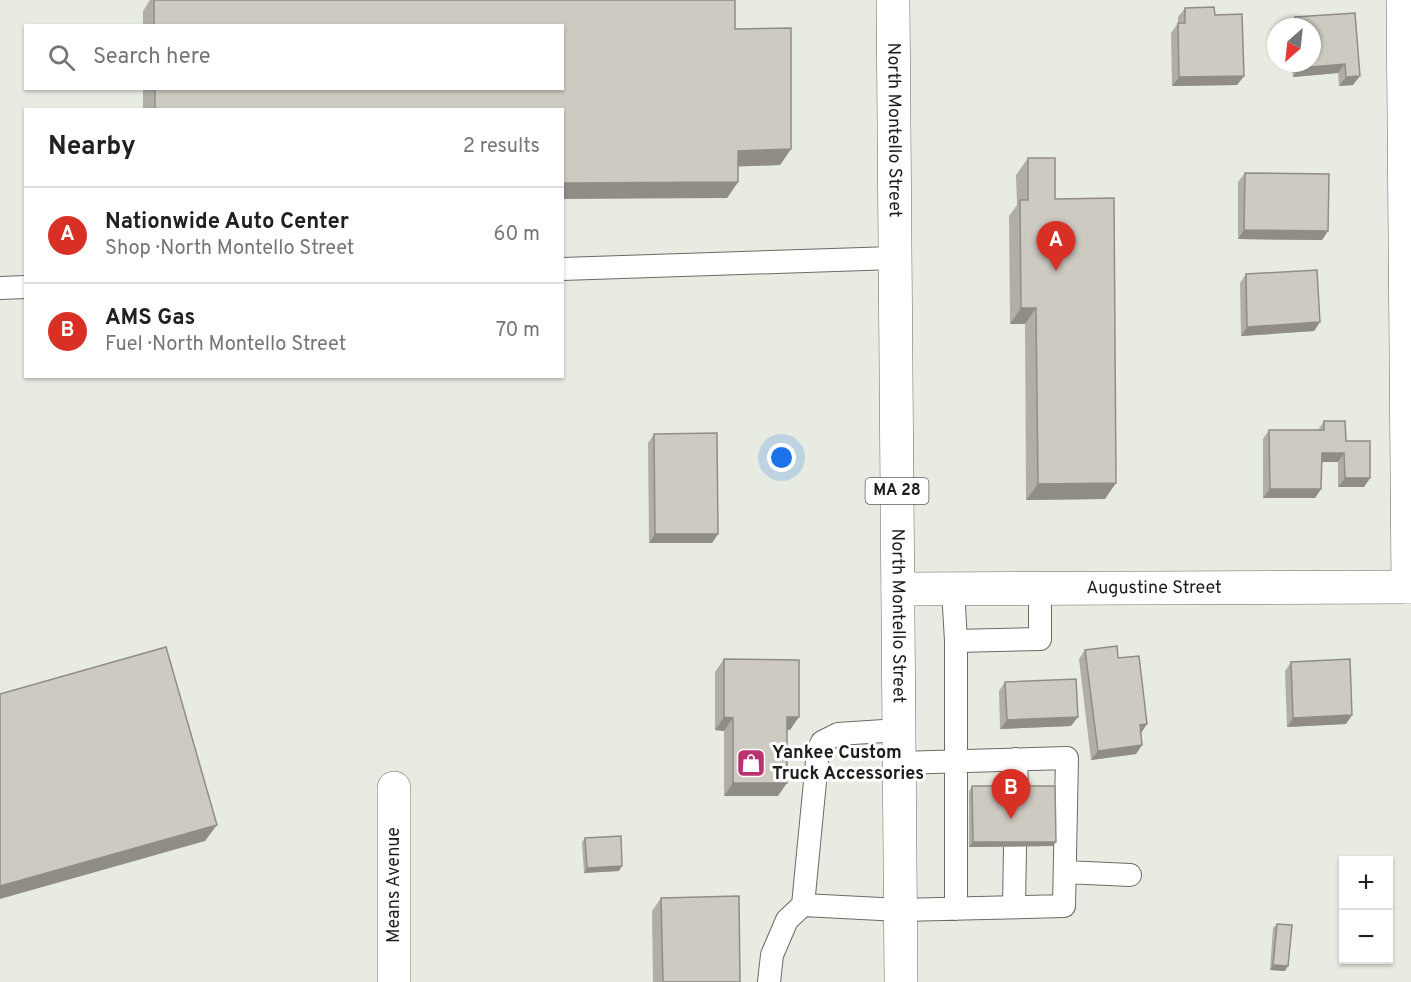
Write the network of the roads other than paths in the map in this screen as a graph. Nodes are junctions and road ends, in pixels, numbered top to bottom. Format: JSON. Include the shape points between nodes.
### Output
{"nodes":[{"id":1,"x":893,"y":0,"type":"edge"},
{"id":2,"x":1403,"y":0,"type":"edge"},
{"id":3,"x":894,"y":258,"type":"junction"},
{"id":4,"x":564,"y":270,"type":"edge"},
{"id":5,"x":24,"y":287,"type":"edge"},
{"id":6,"x":0,"y":288,"type":"edge"},
{"id":7,"x":1409,"y":587,"type":"edge"},
{"id":8,"x":1040,"y":588,"type":"junction"},
{"id":9,"x":898,"y":589,"type":"junction"},
{"id":10,"x":953,"y":589,"type":"junction"},
{"id":11,"x":956,"y":641,"type":"junction"},
{"id":12,"x":899,"y":730,"type":"junction"},
{"id":13,"x":1016,"y":759,"type":"junction"},
{"id":14,"x":956,"y":762,"type":"junction"},
{"id":15,"x":899,"y":763,"type":"junction"},
{"id":16,"x":394,"y":788,"type":"dead end"},
{"id":17,"x":1017,"y":790,"type":"edge"},
{"id":18,"x":1015,"y":846,"type":"edge"},
{"id":19,"x":1065,"y":872,"type":"junction"},
{"id":20,"x":1130,"y":875,"type":"dead end"},
{"id":21,"x":803,"y":905,"type":"junction"},
{"id":22,"x":1014,"y":907,"type":"junction"},
{"id":23,"x":956,"y":909,"type":"junction"},
{"id":24,"x":900,"y":910,"type":"junction"},
{"id":25,"x":394,"y":982,"type":"edge"},
{"id":26,"x":769,"y":982,"type":"edge"},
{"id":27,"x":901,"y":982,"type":"edge"}],
"edges":[{"from":1,"to":3,"type":"street","name":"North Montello Street","number":"MA 28"},
{"from":2,"to":7,"type":"street"},
{"from":3,"to":4,"type":"lane"},
{"from":3,"to":9,"type":"street","name":"North Montello Street","number":"MA 28"},
{"from":5,"to":6,"type":"lane"},
{"from":7,"to":8,"type":"street","name":"Augustine Street"},
{"from":8,"to":10,"type":"street","name":"Augustine Street"},
{"from":8,"to":11,"type":"lane","via":[[1040,639]]},
{"from":9,"to":10,"type":"street","name":"Augustine Street"},
{"from":9,"to":12,"type":"street","name":"North Montello Street","number":"MA 28"},
{"from":10,"to":11,"type":"lane"},
{"from":11,"to":14,"type":"lane"},
{"from":12,"to":15,"type":"street","name":"North Montello Street","number":"MA 28"},
{"from":12,"to":21,"type":"lane","via":[[838,734],[822,742]]},
{"from":13,"to":14,"type":"lane"},
{"from":13,"to":17,"type":"lane"},
{"from":13,"to":19,"type":"lane","via":[[1066,758]]},
{"from":14,"to":15,"type":"lane"},
{"from":14,"to":23,"type":"lane"},
{"from":15,"to":24,"type":"street","name":"North Montello Street","number":"MA 28"},
{"from":16,"to":25,"type":"street","name":"Means Avenue"},
{"from":18,"to":22,"type":"lane"},
{"from":19,"to":20,"type":"lane"},
{"from":19,"to":22,"type":"lane","via":[[1064,906]]},
{"from":21,"to":24,"type":"lane"},
{"from":21,"to":26,"type":"lane","via":[[787,920],[772,955]]},
{"from":22,"to":23,"type":"lane"},
{"from":23,"to":24,"type":"lane"},
{"from":24,"to":27,"type":"street","name":"North Montello Street","number":"MA 28"}]}
